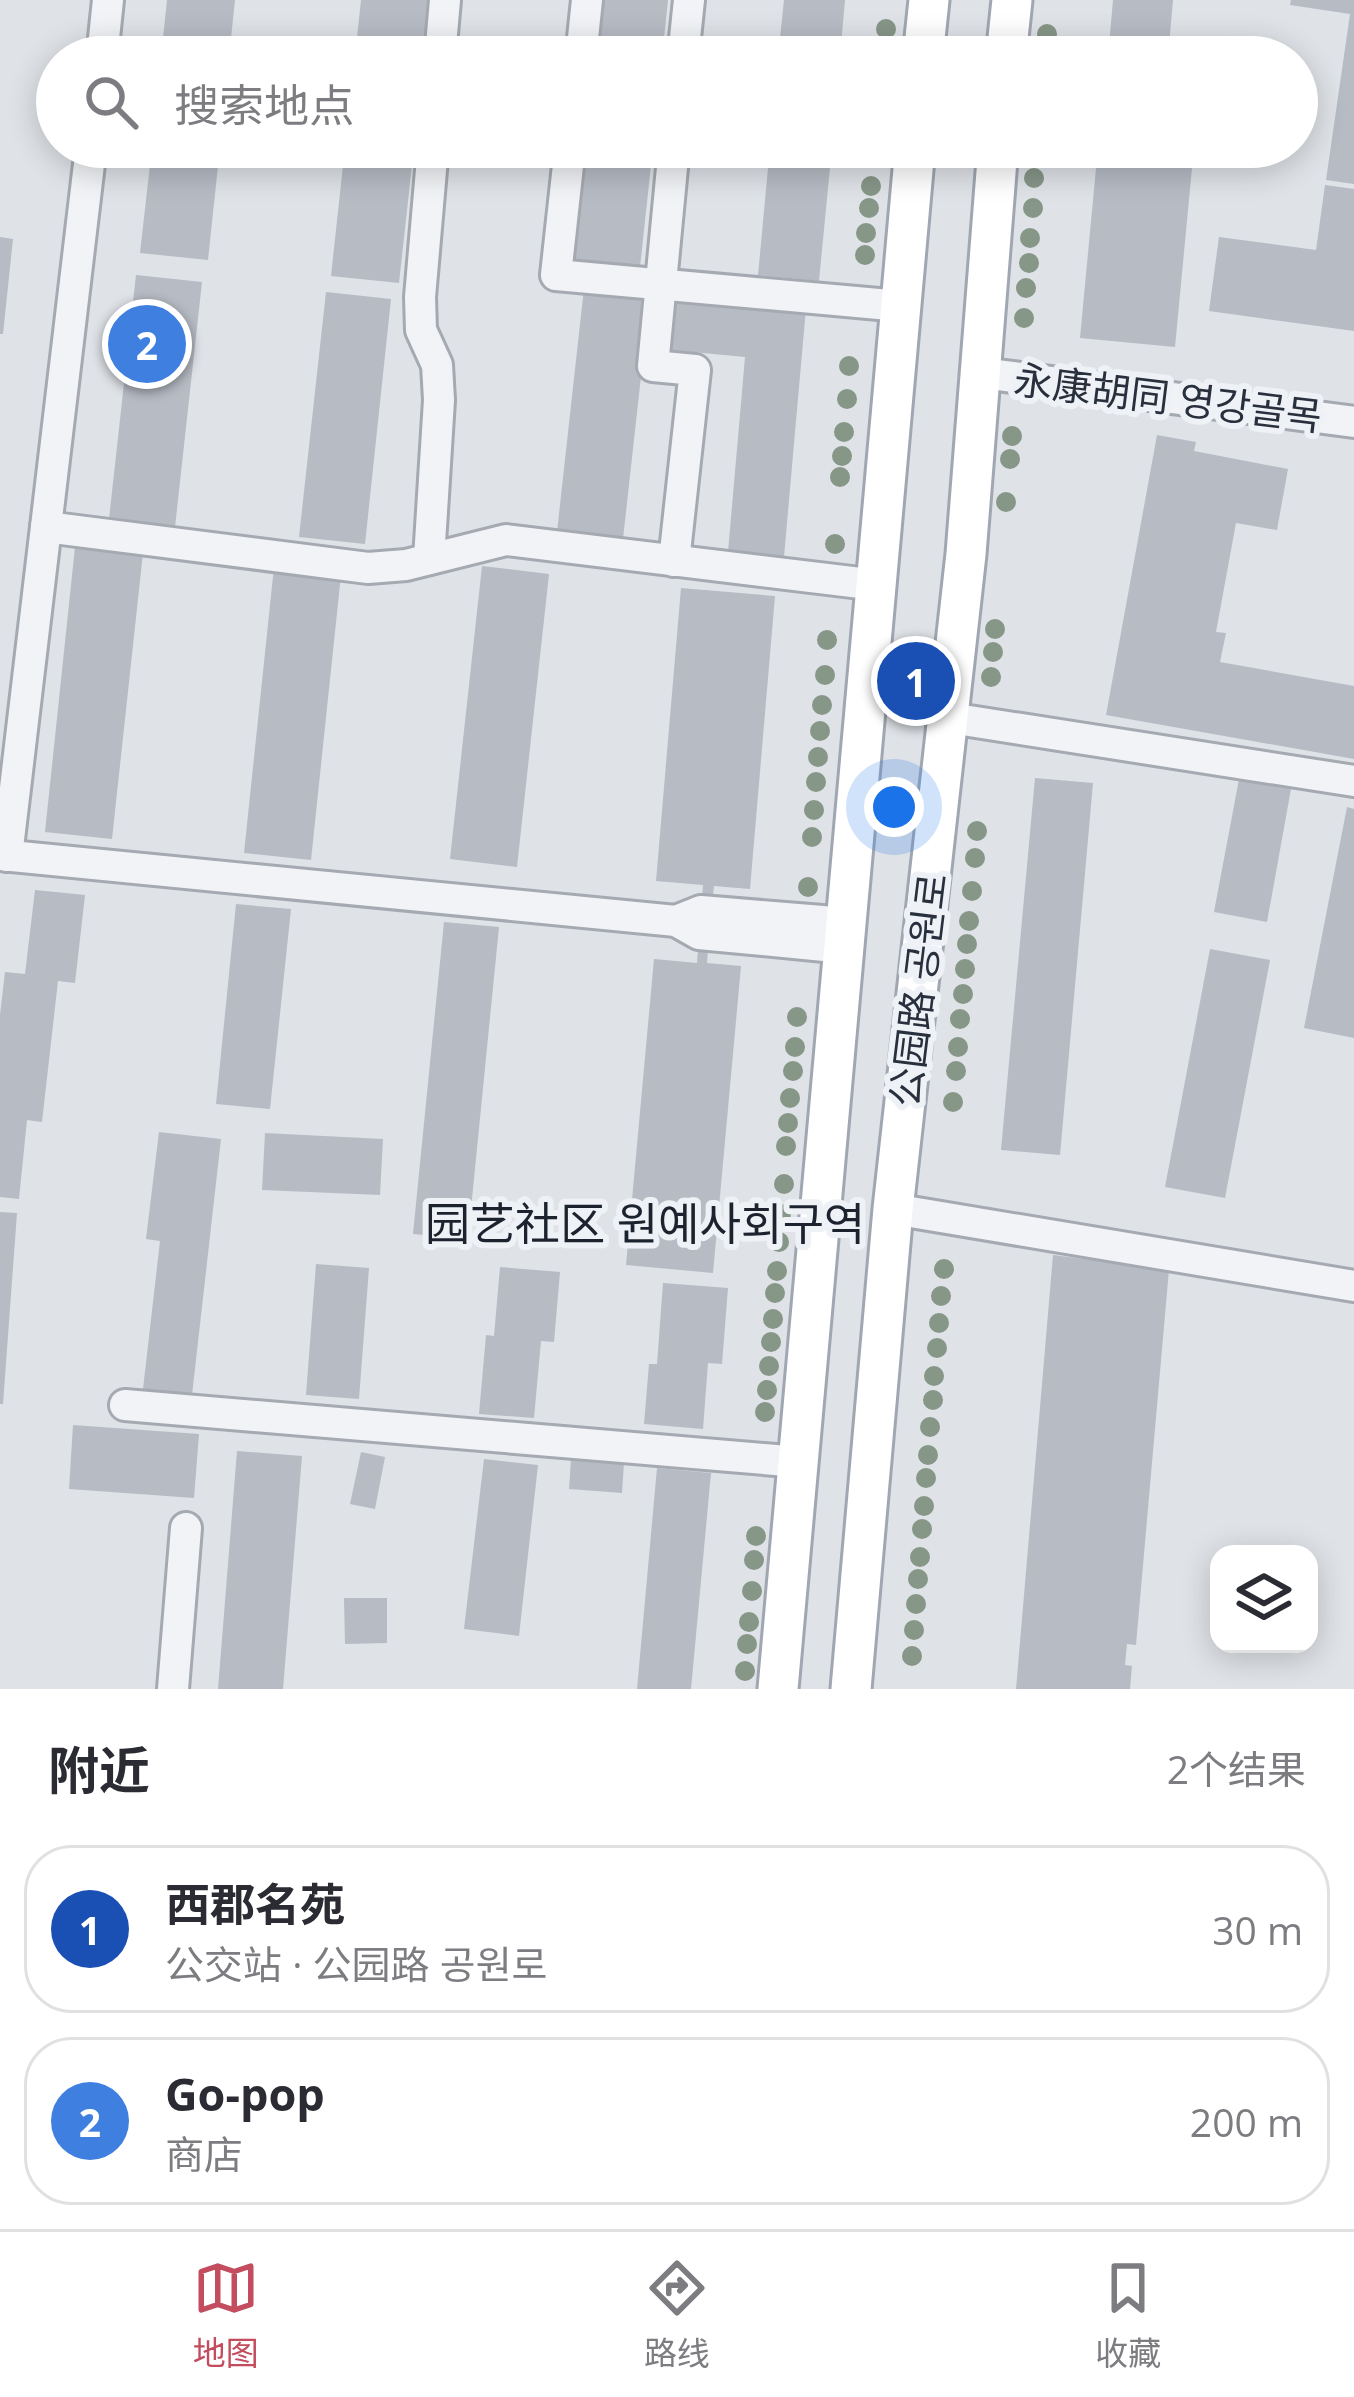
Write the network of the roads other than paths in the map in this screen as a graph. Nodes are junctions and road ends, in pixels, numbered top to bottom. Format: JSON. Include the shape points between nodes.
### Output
{"nodes":[{"id":1,"x":108,"y":0,"type":"edge"},
{"id":2,"x":445,"y":0,"type":"edge"},
{"id":3,"x":587,"y":0,"type":"edge"},
{"id":4,"x":689,"y":0,"type":"edge"},
{"id":5,"x":928,"y":0,"type":"edge"},
{"id":6,"x":1012,"y":0,"type":"edge"},
{"id":7,"x":104,"y":36,"type":"edge"},
{"id":8,"x":442,"y":36,"type":"edge"},
{"id":9,"x":583,"y":36,"type":"edge"},
{"id":10,"x":685,"y":36,"type":"edge"},
{"id":11,"x":925,"y":36,"type":"edge"},
{"id":12,"x":1008,"y":36,"type":"edge"},
{"id":13,"x":89,"y":168,"type":"edge"},
{"id":14,"x":431,"y":168,"type":"edge"},
{"id":15,"x":568,"y":168,"type":"edge"},
{"id":16,"x":672,"y":168,"type":"edge"},
{"id":17,"x":913,"y":168,"type":"edge"},
{"id":18,"x":997,"y":168,"type":"edge"},
{"id":19,"x":660,"y":285,"type":"junction"},
{"id":20,"x":902,"y":306,"type":"junction"},
{"id":21,"x":982,"y":373,"type":"junction"},
{"id":22,"x":1354,"y":422,"type":"edge"},
{"id":23,"x":46,"y":527,"type":"junction"},
{"id":24,"x":429,"y":559,"type":"junction"},
{"id":25,"x":674,"y":561,"type":"junction"},
{"id":26,"x":877,"y":585,"type":"junction"},
{"id":27,"x":950,"y":718,"type":"junction"},
{"id":28,"x":1354,"y":781,"type":"edge"},
{"id":29,"x":3,"y":856,"type":"edge"},
{"id":30,"x":846,"y":936,"type":"junction"},
{"id":31,"x":893,"y":1209,"type":"junction"},
{"id":32,"x":1354,"y":1286,"type":"edge"},
{"id":33,"x":125,"y":1405,"type":"dead end"},
{"id":34,"x":800,"y":1462,"type":"junction"},
{"id":35,"x":186,"y":1528,"type":"dead end"},
{"id":36,"x":173,"y":1689,"type":"edge"},
{"id":37,"x":778,"y":1689,"type":"edge"},
{"id":38,"x":851,"y":1689,"type":"edge"}],
"edges":[{"from":1,"to":7,"type":"street"},
{"from":2,"to":8,"type":"street"},
{"from":3,"to":9,"type":"street"},
{"from":4,"to":10,"type":"street"},
{"from":5,"to":11,"type":"main road"},
{"from":6,"to":12,"type":"main road"},
{"from":13,"to":23,"type":"street"},
{"from":14,"to":24,"type":"street","via":[[420,297],[439,400]]},
{"from":15,"to":19,"type":"street","via":[[556,275]]},
{"from":16,"to":19,"type":"street"},
{"from":17,"to":20,"type":"main road","name":"公园路 공원로"},
{"from":18,"to":21,"type":"main road","name":"公园路 공원로"},
{"from":19,"to":20,"type":"street"},
{"from":19,"to":25,"type":"street","via":[[653,366],[695,370]]},
{"from":20,"to":26,"type":"main road","name":"公园路 공원로"},
{"from":21,"to":22,"type":"street","name":"永康胡同 영강골목"},
{"from":21,"to":27,"type":"main road","name":"公园路 공원로"},
{"from":23,"to":24,"type":"street","via":[[368,568]]},
{"from":23,"to":29,"type":"street"},
{"from":24,"to":25,"type":"street","via":[[506,540]]},
{"from":25,"to":26,"type":"street"},
{"from":26,"to":30,"type":"main road","name":"公园路 공원로"},
{"from":27,"to":28,"type":"street"},
{"from":27,"to":31,"type":"main road","name":"公园路 공원로"},
{"from":29,"to":30,"type":"street","via":[[676,921],[701,911]]},
{"from":30,"to":34,"type":"main road","name":"公园路 공원로"},
{"from":31,"to":32,"type":"street"},
{"from":31,"to":38,"type":"main road","name":"公园路 공원로"},
{"from":33,"to":34,"type":"street"},
{"from":34,"to":37,"type":"main road","name":"公园路 공원로"},
{"from":35,"to":36,"type":"street"}]}
